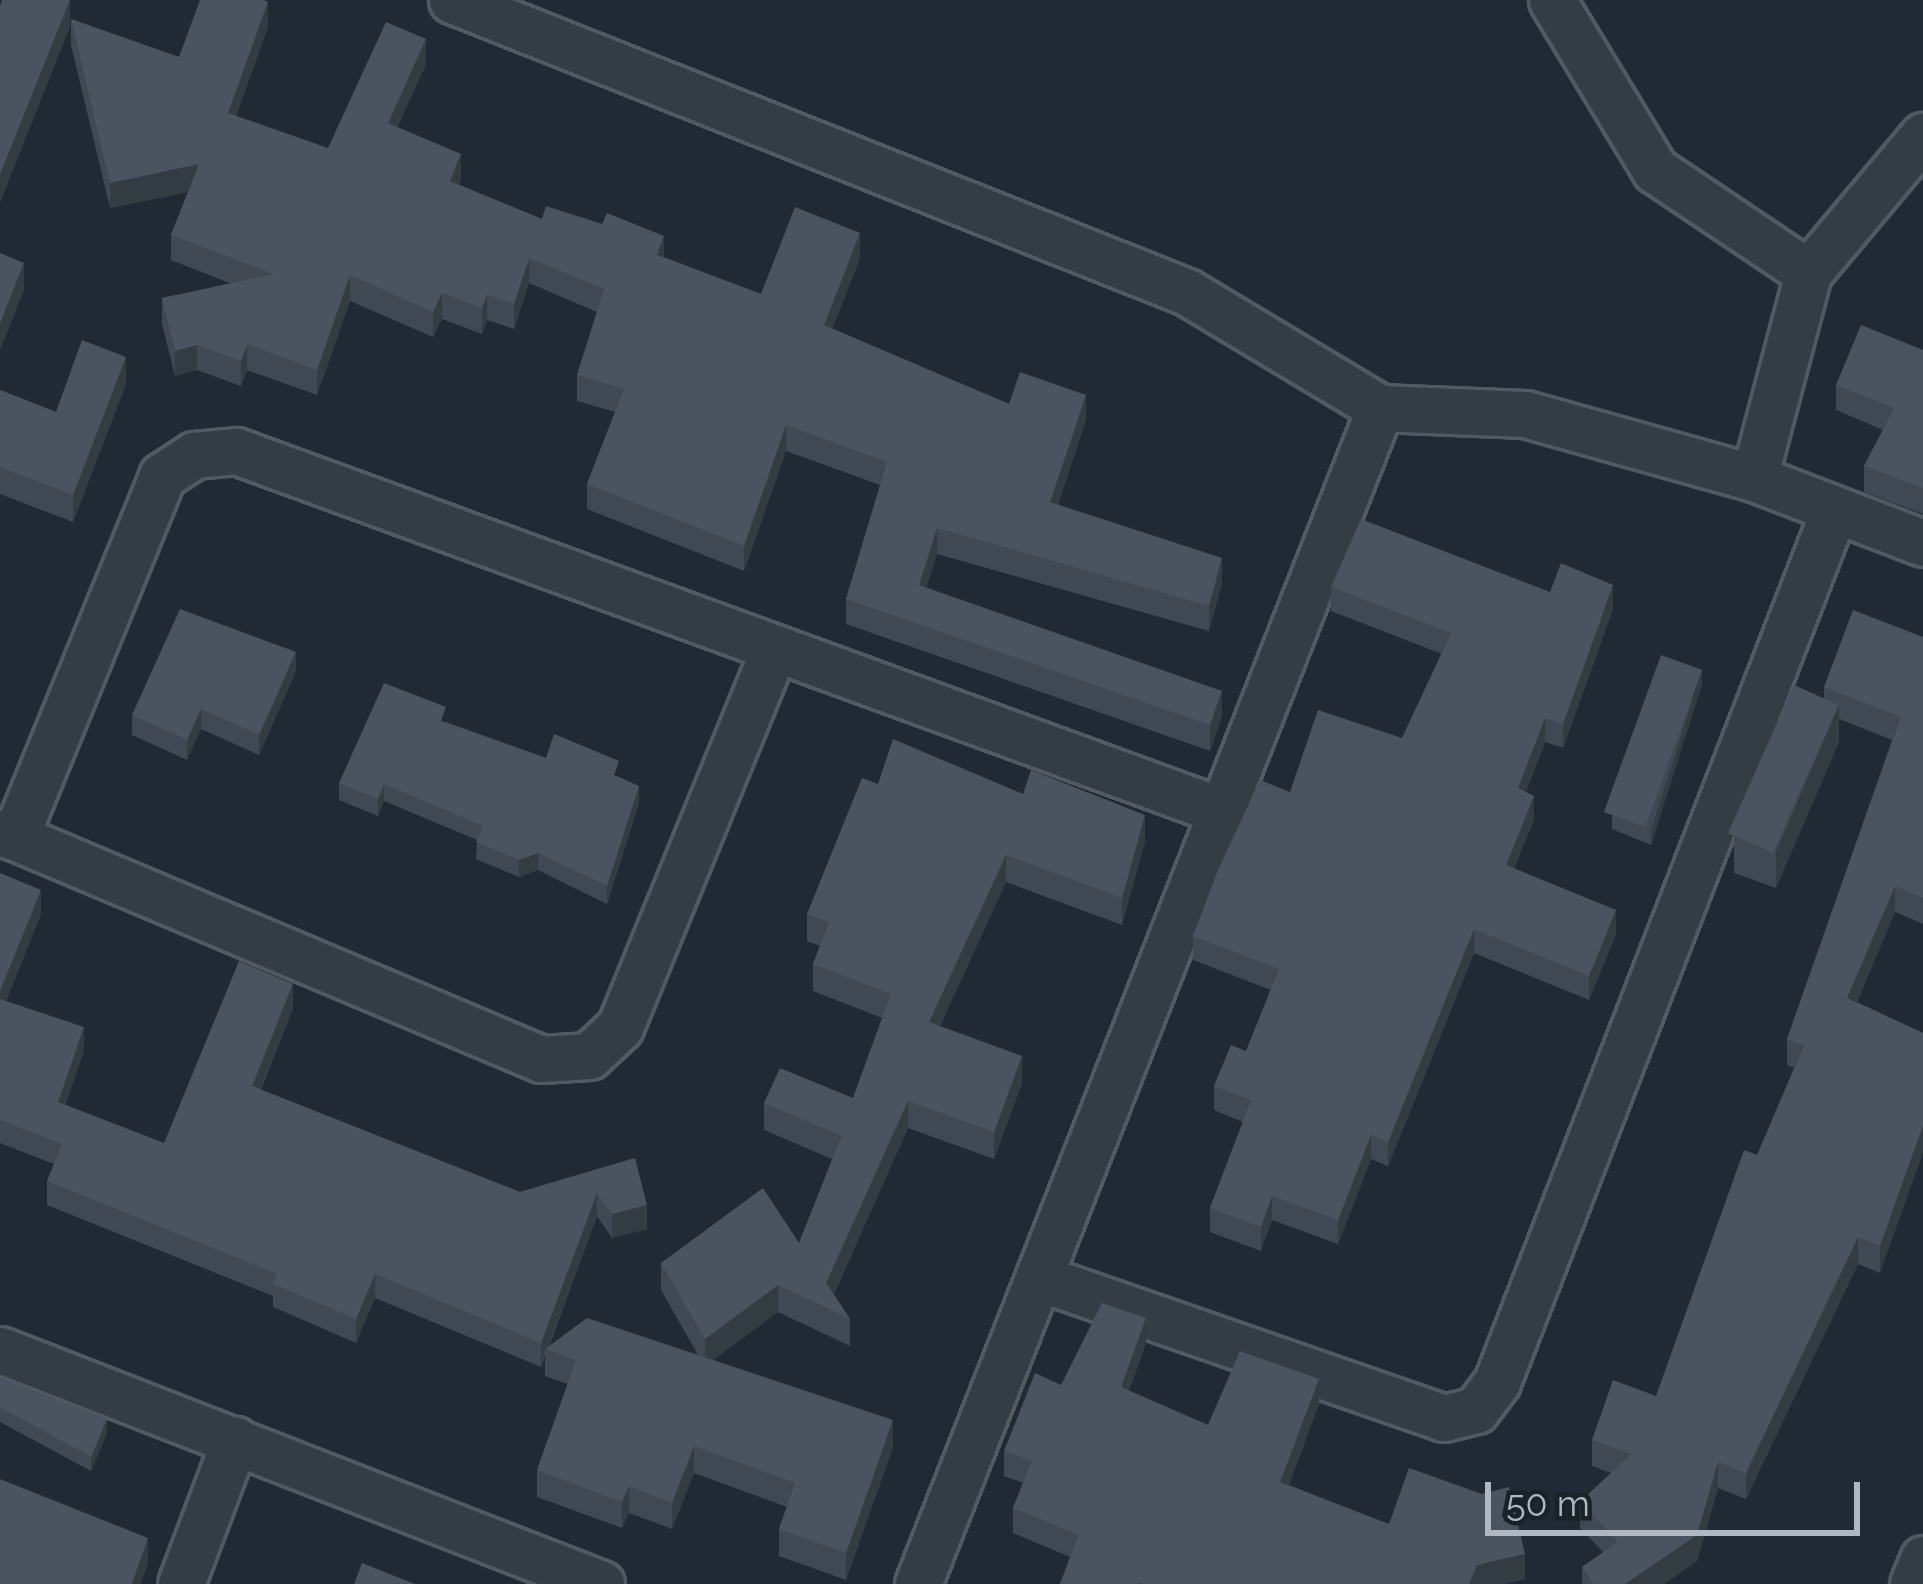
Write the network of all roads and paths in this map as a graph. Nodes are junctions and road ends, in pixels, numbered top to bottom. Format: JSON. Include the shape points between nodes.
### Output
{"nodes":[{"id":1,"x":452,"y":0,"type":"edge"},
{"id":2,"x":1552,"y":0,"type":"edge"},
{"id":3,"x":1923,"y":136,"type":"edge"},
{"id":4,"x":1808,"y":273,"type":"junction"},
{"id":5,"x":1380,"y":408,"type":"junction"},
{"id":6,"x":1754,"y":478,"type":"junction"},
{"id":7,"x":1834,"y":511,"type":"junction"},
{"id":8,"x":1923,"y":543,"type":"edge"},
{"id":9,"x":774,"y":649,"type":"junction"},
{"id":10,"x":1216,"y":809,"type":"junction"},
{"id":11,"x":7,"y":835,"type":"edge"},
{"id":12,"x":1043,"y":1280,"type":"junction"},
{"id":13,"x":0,"y":1350,"type":"edge"},
{"id":14,"x":235,"y":1440,"type":"junction"},
{"id":15,"x":1923,"y":1559,"type":"edge"},
{"id":16,"x":181,"y":1584,"type":"edge"},
{"id":17,"x":601,"y":1584,"type":"edge"},
{"id":18,"x":918,"y":1584,"type":"edge"},
{"id":19,"x":1913,"y":1584,"type":"edge"}],
"edges":[{"from":1,"to":5,"type":"street","via":[[1187,292]]},
{"from":2,"to":4,"type":"street","via":[[1655,170]]},
{"from":3,"to":4,"type":"street"},
{"from":4,"to":6,"type":"street"},
{"from":5,"to":6,"type":"street","via":[[1526,414]]},
{"from":5,"to":10,"type":"street"},
{"from":6,"to":7,"type":"street"},
{"from":7,"to":8,"type":"street"},
{"from":7,"to":12,"type":"street","via":[[1497,1382],[1475,1410],[1444,1418]]},
{"from":9,"to":10,"type":"street"},
{"from":9,"to":11,"type":"street","via":[[236,451],[194,455],[162,476]]},
{"from":9,"to":11,"type":"street","via":[[620,1027],[589,1056],[541,1060]]},
{"from":10,"to":12,"type":"street"},
{"from":12,"to":18,"type":"street"},
{"from":13,"to":14,"type":"street"},
{"from":14,"to":16,"type":"street"},
{"from":14,"to":17,"type":"street"},
{"from":15,"to":19,"type":"street"}]}
